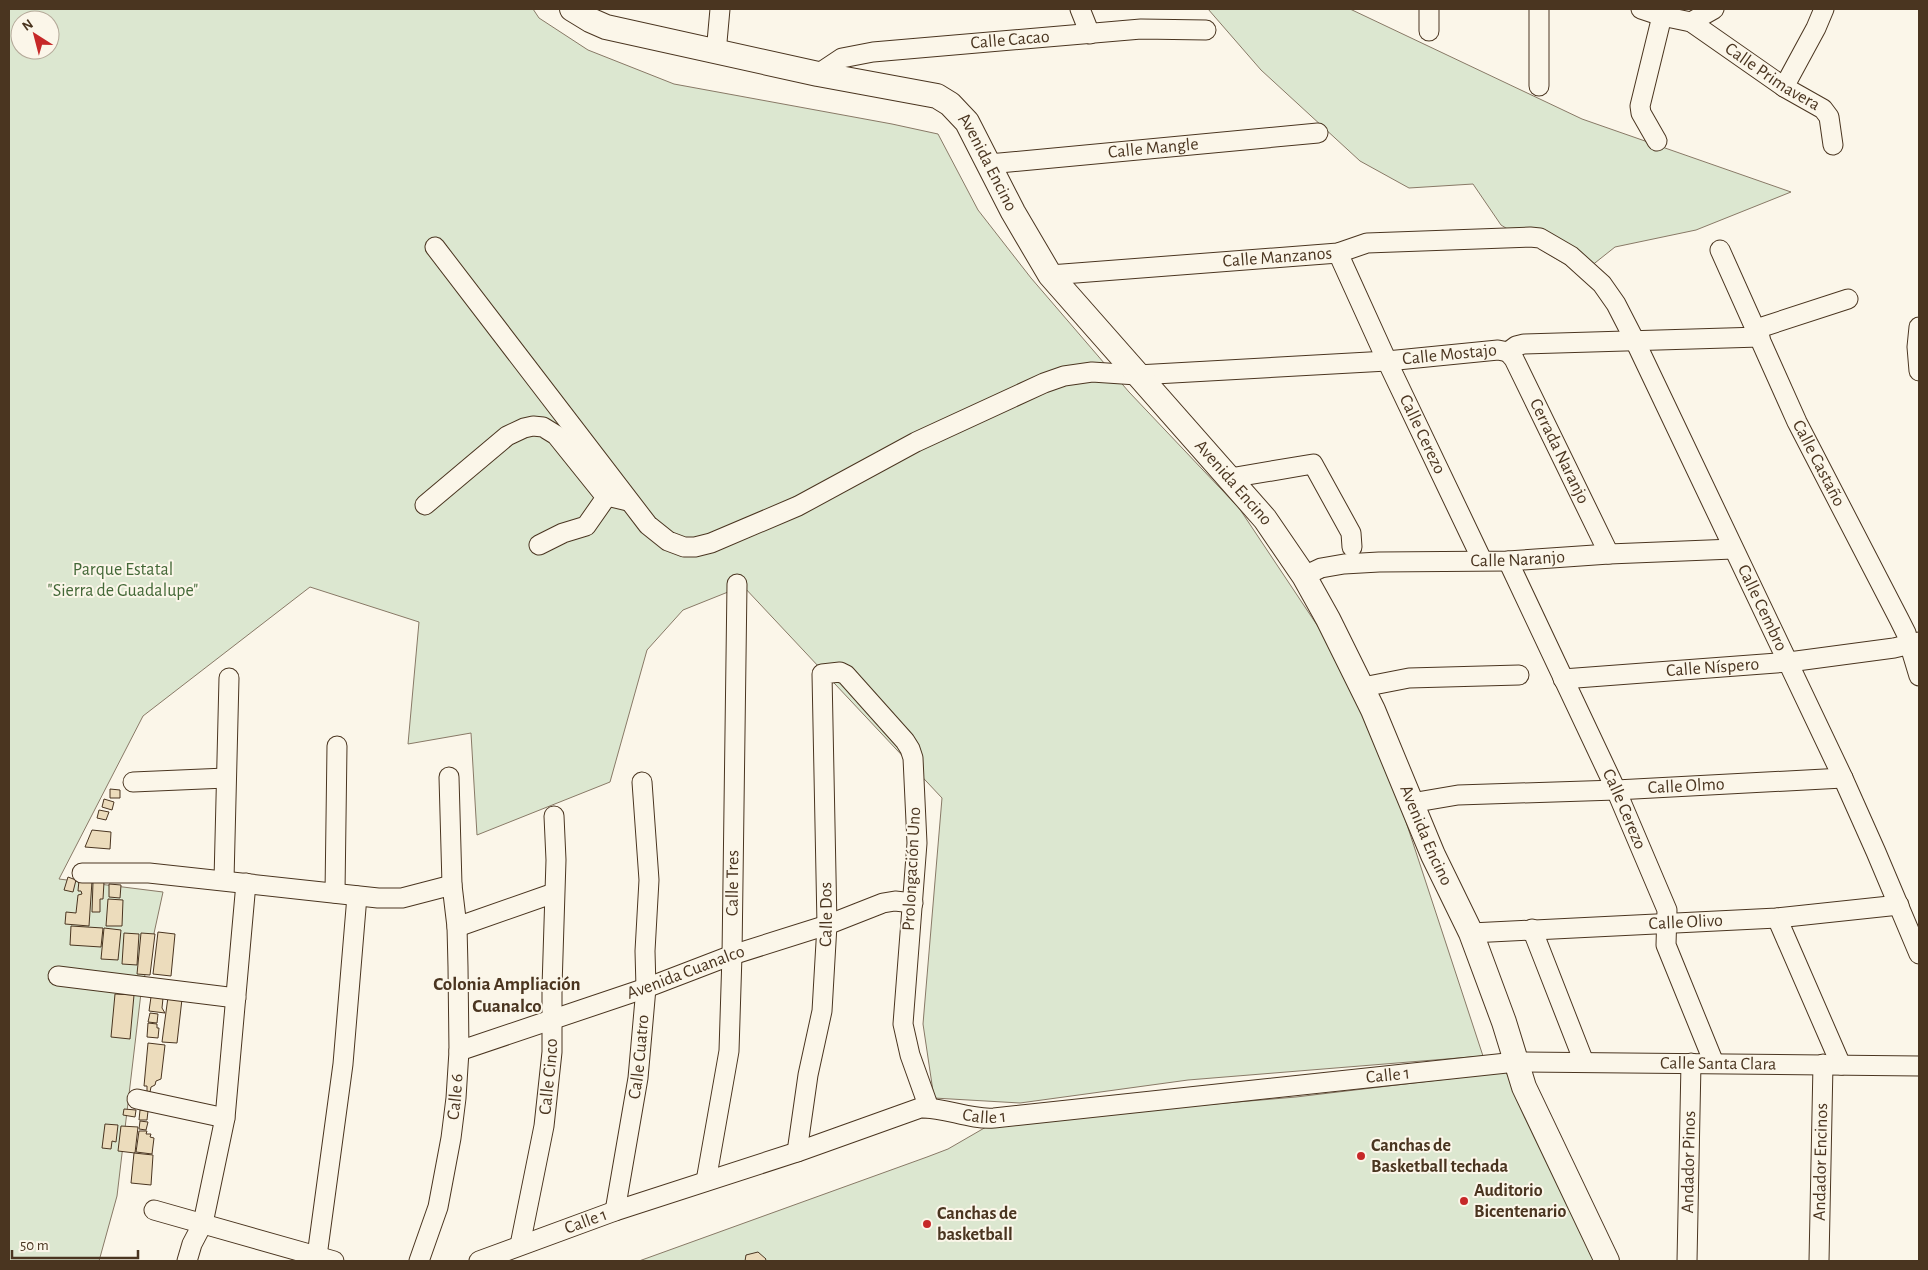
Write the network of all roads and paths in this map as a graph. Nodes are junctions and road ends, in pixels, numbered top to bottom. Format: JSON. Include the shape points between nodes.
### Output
{"nodes":[{"id":1,"x":720,"y":9,"type":"edge"},
{"id":2,"x":1080,"y":9,"type":"edge"},
{"id":3,"x":1429,"y":9,"type":"edge"},
{"id":4,"x":1538,"y":9,"type":"edge"},
{"id":5,"x":1641,"y":9,"type":"edge"},
{"id":6,"x":1714,"y":9,"type":"edge"},
{"id":7,"x":1824,"y":9,"type":"edge"},
{"id":8,"x":585,"y":13,"type":"edge"},
{"id":9,"x":1662,"y":16,"type":"junction"},
{"id":10,"x":1691,"y":22,"type":"junction"},
{"id":11,"x":1206,"y":30,"type":"dead end"},
{"id":12,"x":1429,"y":31,"type":"dead end"},
{"id":13,"x":1090,"y":34,"type":"junction"},
{"id":14,"x":716,"y":52,"type":"junction"},
{"id":15,"x":818,"y":74,"type":"junction"},
{"id":16,"x":1540,"y":86,"type":"dead end"},
{"id":17,"x":1784,"y":87,"type":"junction"},
{"id":18,"x":1318,"y":133,"type":"dead end"},
{"id":19,"x":1658,"y":141,"type":"dead end"},
{"id":20,"x":1833,"y":145,"type":"dead end"},
{"id":21,"x":989,"y":164,"type":"junction"},
{"id":22,"x":435,"y":247,"type":"dead end"},
{"id":23,"x":1720,"y":250,"type":"dead end"},
{"id":24,"x":1338,"y":253,"type":"junction"},
{"id":25,"x":1588,"y":271,"type":"joint"},
{"id":26,"x":1050,"y":275,"type":"junction"},
{"id":27,"x":1848,"y":299,"type":"dead end"},
{"id":28,"x":1919,"y":327,"type":"edge"},
{"id":29,"x":1758,"y":333,"type":"junction"},
{"id":30,"x":1635,"y":341,"type":"junction"},
{"id":31,"x":1508,"y":352,"type":"junction"},
{"id":32,"x":1387,"y":361,"type":"junction"},
{"id":33,"x":1919,"y":366,"type":"edge"},
{"id":34,"x":1137,"y":375,"type":"junction"},
{"id":35,"x":1230,"y":478,"type":"junction"},
{"id":36,"x":607,"y":496,"type":"junction"},
{"id":37,"x":628,"y":501,"type":"junction"},
{"id":38,"x":425,"y":505,"type":"dead end"},
{"id":39,"x":539,"y":544,"type":"dead end"},
{"id":40,"x":1352,"y":547,"type":"dead end"},
{"id":41,"x":1733,"y":549,"type":"junction"},
{"id":42,"x":1609,"y":554,"type":"junction"},
{"id":43,"x":1482,"y":560,"type":"junction"},
{"id":44,"x":1508,"y":561,"type":"junction"},
{"id":45,"x":1304,"y":576,"type":"junction"},
{"id":46,"x":737,"y":584,"type":"dead end"},
{"id":47,"x":1914,"y":643,"type":"edge"},
{"id":48,"x":1788,"y":662,"type":"junction"},
{"id":49,"x":822,"y":674,"type":"joint"},
{"id":50,"x":1520,"y":675,"type":"dead end"},
{"id":51,"x":1919,"y":676,"type":"edge"},
{"id":52,"x":229,"y":678,"type":"dead end"},
{"id":53,"x":1563,"y":679,"type":"junction"},
{"id":54,"x":1363,"y":687,"type":"junction"},
{"id":55,"x":337,"y":746,"type":"dead end"},
{"id":56,"x":449,"y":776,"type":"dead end"},
{"id":57,"x":226,"y":778,"type":"junction"},
{"id":58,"x":1842,"y":778,"type":"junction"},
{"id":59,"x":133,"y":782,"type":"dead end"},
{"id":60,"x":642,"y":782,"type":"dead end"},
{"id":61,"x":1616,"y":790,"type":"junction"},
{"id":62,"x":1411,"y":803,"type":"junction"},
{"id":63,"x":554,"y":816,"type":"dead end"},
{"id":64,"x":82,"y":873,"type":"dead end"},
{"id":65,"x":224,"y":880,"type":"junction"},
{"id":66,"x":246,"y":884,"type":"junction"},
{"id":67,"x":452,"y":885,"type":"junction"},
{"id":68,"x":335,"y":893,"type":"junction"},
{"id":69,"x":554,"y":893,"type":"junction"},
{"id":70,"x":357,"y":896,"type":"junction"},
{"id":71,"x":912,"y":903,"type":"junction"},
{"id":72,"x":1899,"y":905,"type":"junction"},
{"id":73,"x":1777,"y":918,"type":"junction"},
{"id":74,"x":1667,"y":924,"type":"junction"},
{"id":75,"x":828,"y":925,"type":"junction"},
{"id":76,"x":457,"y":927,"type":"junction"},
{"id":77,"x":1532,"y":929,"type":"junction"},
{"id":78,"x":1914,"y":931,"type":"edge"},
{"id":79,"x":1471,"y":933,"type":"junction"},
{"id":80,"x":1919,"y":954,"type":"edge"},
{"id":81,"x":732,"y":955,"type":"junction"},
{"id":82,"x":58,"y":976,"type":"dead end"},
{"id":83,"x":646,"y":988,"type":"junction"},
{"id":84,"x":236,"y":998,"type":"junction"},
{"id":85,"x":552,"y":1019,"type":"junction"},
{"id":86,"x":459,"y":1051,"type":"junction"},
{"id":87,"x":1516,"y":1062,"type":"junction"},
{"id":88,"x":1584,"y":1062,"type":"junction"},
{"id":89,"x":1691,"y":1063,"type":"junction"},
{"id":90,"x":1714,"y":1063,"type":"junction"},
{"id":91,"x":1823,"y":1064,"type":"junction"},
{"id":92,"x":1842,"y":1065,"type":"junction"},
{"id":93,"x":1919,"y":1066,"type":"edge"},
{"id":94,"x":137,"y":1099,"type":"dead end"},
{"id":95,"x":929,"y":1108,"type":"junction"},
{"id":96,"x":225,"y":1118,"type":"junction"},
{"id":97,"x":797,"y":1152,"type":"junction"},
{"id":98,"x":706,"y":1180,"type":"junction"},
{"id":99,"x":154,"y":1210,"type":"dead end"},
{"id":100,"x":615,"y":1211,"type":"junction"},
{"id":101,"x":203,"y":1223,"type":"junction"},
{"id":102,"x":520,"y":1245,"type":"junction"},
{"id":103,"x":314,"y":1258,"type":"edge"},
{"id":104,"x":187,"y":1261,"type":"edge"},
{"id":105,"x":418,"y":1261,"type":"edge"},
{"id":106,"x":479,"y":1261,"type":"edge"},
{"id":107,"x":1607,"y":1261,"type":"edge"},
{"id":108,"x":1687,"y":1261,"type":"edge"},
{"id":109,"x":1819,"y":1261,"type":"edge"}],
"edges":[{"from":1,"to":14,"type":"street"},
{"from":2,"to":13,"type":"street"},
{"from":3,"to":12,"type":"street"},
{"from":4,"to":16,"type":"street"},
{"from":5,"to":9,"type":"street"},
{"from":6,"to":10,"type":"street"},
{"from":7,"to":17,"type":"street"},
{"from":8,"to":14,"type":"main road","name":"Avenida Encino","via":[[606,27]]},
{"from":9,"to":10,"type":"street"},
{"from":9,"to":19,"type":"street","via":[[1640,106]]},
{"from":10,"to":17,"type":"street","name":"Calle Primavera"},
{"from":11,"to":13,"type":"street","name":"Calle Cacao","via":[[1141,29]]},
{"from":13,"to":15,"type":"street","name":"Calle Cacao","via":[[873,52],[842,58]]},
{"from":14,"to":15,"type":"main road","name":"Avenida Encino"},
{"from":15,"to":21,"type":"main road","name":"Avenida Encino","via":[[937,96],[967,122]]},
{"from":17,"to":20,"type":"street","name":"Calle Primavera","via":[[1826,112]]},
{"from":18,"to":21,"type":"street","name":"Calle Mangle"},
{"from":21,"to":26,"type":"main road","name":"Avenida Encino"},
{"from":22,"to":37,"type":"street","name":"Calle Mostajo"},
{"from":23,"to":29,"type":"street","name":"Calle Castaño"},
{"from":24,"to":25,"type":"street","name":"Calle Manzanos","via":[[1367,243],[1530,237],[1540,238],[1571,256]]},
{"from":24,"to":26,"type":"street","name":"Calle Manzanos"},
{"from":24,"to":32,"type":"street","name":"Calle Cerezo"},
{"from":25,"to":30,"type":"street","name":"Calle Cembro","via":[[1616,304]]},
{"from":26,"to":34,"type":"main road","name":"Avenida Encino"},
{"from":27,"to":29,"type":"street","name":"Calle Mostajo"},
{"from":28,"to":33,"type":"street"},
{"from":29,"to":30,"type":"street","name":"Calle Mostajo"},
{"from":29,"to":47,"type":"street","name":"Calle Castaño","via":[[1797,422]]},
{"from":30,"to":31,"type":"street","name":"Calle Mostajo","via":[[1524,344]]},
{"from":30,"to":41,"type":"street","name":"Calle Cembro"},
{"from":31,"to":32,"type":"street","name":"Calle Mostajo","via":[[1498,350]]},
{"from":31,"to":42,"type":"street","name":"Cerrada Naranjo"},
{"from":32,"to":34,"type":"street","name":"Calle Mostajo"},
{"from":32,"to":43,"type":"street","name":"Calle Cerezo"},
{"from":34,"to":35,"type":"main road","name":"Avenida Encino"},
{"from":34,"to":37,"type":"street","name":"Calle Mostajo","via":[[1092,372],[1044,383],[916,442],[798,506],[695,548],[668,541],[648,525]]},
{"from":35,"to":40,"type":"street","via":[[1313,464],[1351,533]]},
{"from":35,"to":45,"type":"main road","name":"Avenida Encino","via":[[1265,519]]},
{"from":36,"to":37,"type":"street"},
{"from":36,"to":38,"type":"street","via":[[556,435],[534,426],[507,436]]},
{"from":36,"to":39,"type":"street","via":[[586,526]]},
{"from":41,"to":42,"type":"street","name":"Calle Naranjo"},
{"from":41,"to":48,"type":"street","name":"Calle Cembro"},
{"from":42,"to":44,"type":"street","name":"Calle Naranjo"},
{"from":43,"to":44,"type":"street","name":"Calle Naranjo"},
{"from":43,"to":45,"type":"street","name":"Calle Naranjo","via":[[1344,564],[1321,568]]},
{"from":44,"to":53,"type":"street","name":"Calle Cerezo"},
{"from":45,"to":54,"type":"main road","name":"Avenida Encino"},
{"from":46,"to":81,"type":"street","name":"Calle Tres"},
{"from":47,"to":48,"type":"street","name":"Calle Níspero"},
{"from":47,"to":51,"type":"street","name":"Calle Castaño"},
{"from":48,"to":53,"type":"street","name":"Calle Níspero"},
{"from":48,"to":58,"type":"street","name":"Calle Cembro"},
{"from":49,"to":71,"type":"street","name":"Prolongación Uno","via":[[840,672],[846,675],[910,749],[915,774],[916,843]]},
{"from":49,"to":75,"type":"street","name":"Calle Dos"},
{"from":50,"to":54,"type":"street","via":[[1409,678]]},
{"from":52,"to":57,"type":"street"},
{"from":53,"to":61,"type":"street","name":"Calle Cerezo"},
{"from":54,"to":62,"type":"main road","name":"Avenida Encino"},
{"from":55,"to":68,"type":"street"},
{"from":56,"to":67,"type":"street","name":"Calle 6"},
{"from":57,"to":59,"type":"street"},
{"from":57,"to":65,"type":"street"},
{"from":58,"to":61,"type":"street","name":"Calle Olmo"},
{"from":58,"to":72,"type":"street","name":"Calle Cembro"},
{"from":60,"to":83,"type":"street","name":"Calle Cuatro","via":[[649,880],[644,951]]},
{"from":61,"to":62,"type":"street","name":"Calle Olmo","via":[[1458,795]]},
{"from":61,"to":74,"type":"street","name":"Calle Cerezo","via":[[1667,910]]},
{"from":62,"to":79,"type":"main road","name":"Avenida Encino"},
{"from":63,"to":69,"type":"street","name":"Calle Cinco"},
{"from":64,"to":65,"type":"street","via":[[149,873]]},
{"from":65,"to":66,"type":"street"},
{"from":66,"to":68,"type":"street"},
{"from":66,"to":84,"type":"street"},
{"from":67,"to":70,"type":"street","via":[[402,898]]},
{"from":67,"to":76,"type":"street","name":"Calle 6"},
{"from":68,"to":70,"type":"street"},
{"from":69,"to":76,"type":"street"},
{"from":69,"to":85,"type":"street","name":"Calle Cinco"},
{"from":70,"to":103,"type":"street","via":[[343,1064]]},
{"from":71,"to":75,"type":"street","name":"Avenida Cuanalco","via":[[884,903]]},
{"from":71,"to":95,"type":"street","name":"Prolongación Uno","via":[[903,1024]]},
{"from":72,"to":73,"type":"street","name":"Calle Olivo"},
{"from":72,"to":78,"type":"street","name":"Calle Cembro"},
{"from":73,"to":74,"type":"street","name":"Calle Olivo"},
{"from":73,"to":92,"type":"street"},
{"from":74,"to":77,"type":"street","name":"Calle Olivo"},
{"from":74,"to":90,"type":"street","name":"Calle Cerezo","via":[[1666,946]]},
{"from":75,"to":81,"type":"street","name":"Avenida Cuanalco"},
{"from":75,"to":97,"type":"street","name":"Calle Dos","via":[[822,1010],[808,1075]]},
{"from":76,"to":86,"type":"street","name":"Calle 6"},
{"from":77,"to":79,"type":"street","name":"Calle Olivo"},
{"from":77,"to":88,"type":"street"},
{"from":78,"to":80,"type":"street","name":"Calle Cembro"},
{"from":79,"to":87,"type":"main road","name":"Avenida Encino"},
{"from":81,"to":83,"type":"street","name":"Avenida Cuanalco"},
{"from":81,"to":98,"type":"street","name":"Calle Tres","via":[[729,1051]]},
{"from":82,"to":84,"type":"street"},
{"from":83,"to":85,"type":"street","name":"Avenida Cuanalco"},
{"from":83,"to":100,"type":"street","name":"Calle Cuatro","via":[[638,1078]]},
{"from":84,"to":96,"type":"street"},
{"from":85,"to":86,"type":"street","name":"Avenida Cuanalco"},
{"from":85,"to":102,"type":"street","name":"Calle Cinco","via":[[544,1126]]},
{"from":86,"to":105,"type":"street","name":"Calle 6","via":[[450,1146],[438,1207]]},
{"from":87,"to":88,"type":"street","name":"Calle Santa Clara"},
{"from":87,"to":95,"type":"street","name":"Calle 1","via":[[994,1118],[976,1119]]},
{"from":87,"to":107,"type":"main road","name":"Avenida Encino","via":[[1524,1087]]},
{"from":88,"to":89,"type":"street","name":"Calle Santa Clara"},
{"from":89,"to":90,"type":"street","name":"Calle Santa Clara"},
{"from":89,"to":108,"type":"street","name":"Andador Pinos"},
{"from":90,"to":91,"type":"street","name":"Calle Santa Clara"},
{"from":91,"to":92,"type":"street","name":"Calle Santa Clara"},
{"from":91,"to":109,"type":"street","name":"Andador Encinos"},
{"from":92,"to":93,"type":"street","name":"Calle Santa Clara"},
{"from":94,"to":96,"type":"street"},
{"from":95,"to":97,"type":"street","name":"Calle 1","via":[[911,1110]]},
{"from":96,"to":101,"type":"street"},
{"from":97,"to":98,"type":"street","name":"Calle 1"},
{"from":98,"to":100,"type":"street","name":"Calle 1"},
{"from":99,"to":101,"type":"street"},
{"from":100,"to":102,"type":"street","name":"Calle 1"},
{"from":101,"to":103,"type":"street"},
{"from":101,"to":104,"type":"street"},
{"from":102,"to":106,"type":"street","name":"Calle 1"}]}
